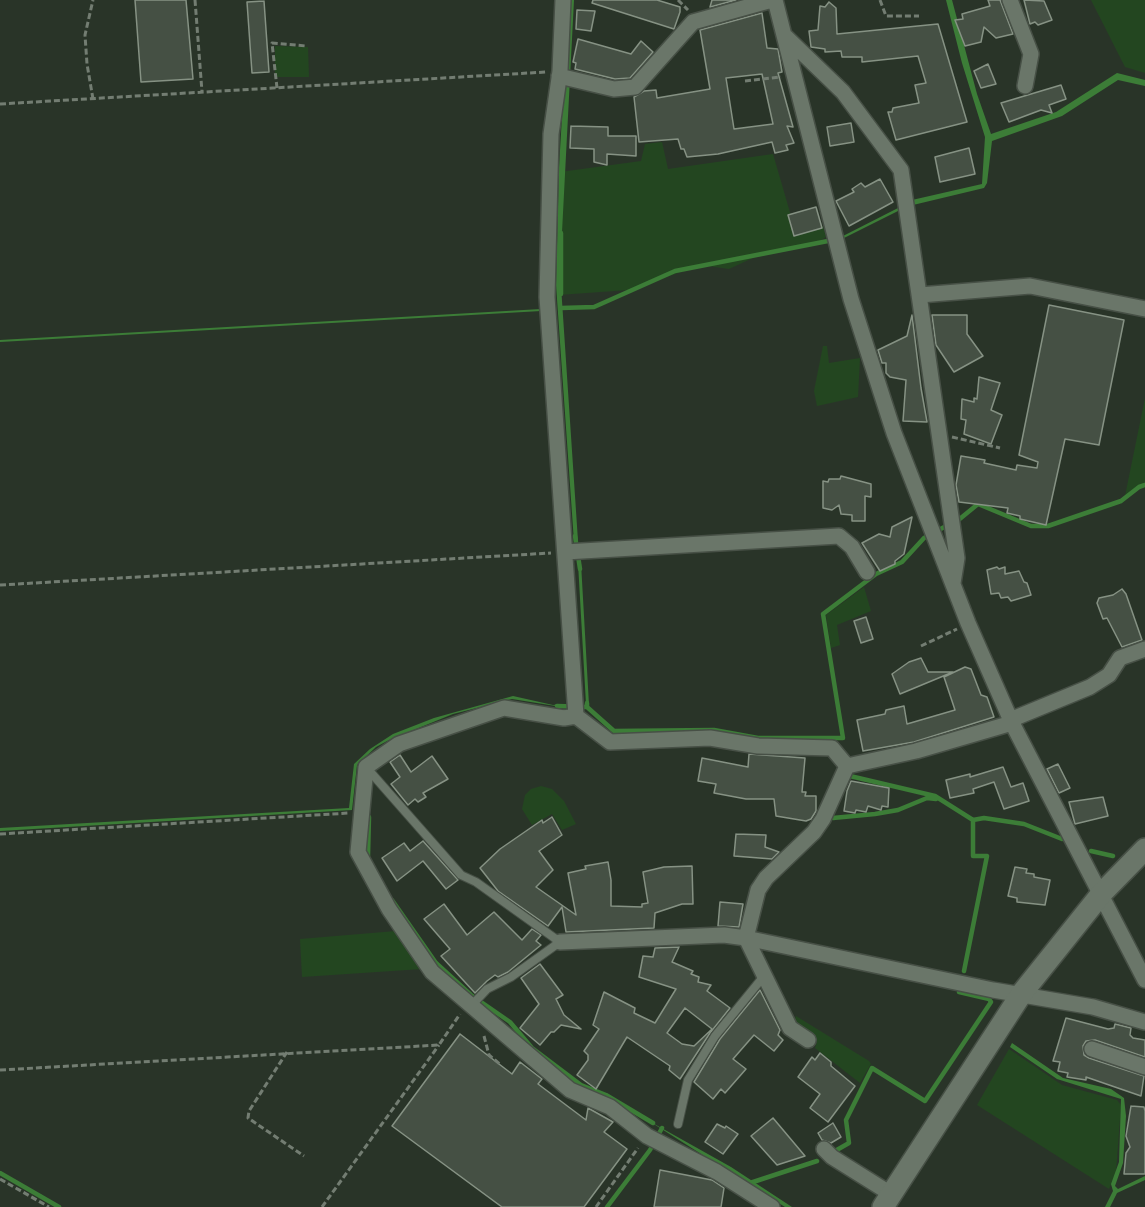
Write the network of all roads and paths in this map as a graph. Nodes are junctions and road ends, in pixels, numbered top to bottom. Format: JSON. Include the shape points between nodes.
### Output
{"nodes":[{"id":1,"x":93,"y":0,"type":"edge"},
{"id":2,"x":195,"y":0,"type":"edge"},
{"id":3,"x":563,"y":0,"type":"edge"},
{"id":4,"x":773,"y":0,"type":"edge"},
{"id":5,"x":880,"y":0,"type":"edge"},
{"id":6,"x":1010,"y":0,"type":"edge"},
{"id":7,"x":919,"y":16,"type":"dead end"},
{"id":8,"x":786,"y":37,"type":"junction"},
{"id":9,"x":306,"y":46,"type":"dead end"},
{"id":10,"x":559,"y":73,"type":"junction"},
{"id":11,"x":795,"y":76,"type":"junction"},
{"id":12,"x":745,"y":81,"type":"dead end"},
{"id":13,"x":1025,"y":86,"type":"dead end"},
{"id":14,"x":277,"y":88,"type":"junction"},
{"id":15,"x":202,"y":92,"type":"junction"},
{"id":16,"x":93,"y":99,"type":"junction"},
{"id":17,"x":0,"y":104,"type":"edge"},
{"id":18,"x":920,"y":295,"type":"junction"},
{"id":19,"x":1145,"y":309,"type":"edge"},
{"id":20,"x":939,"y":433,"type":"junction"},
{"id":21,"x":1000,"y":448,"type":"dead end"},
{"id":22,"x":565,"y":552,"type":"junction"},
{"id":23,"x":867,"y":572,"type":"dead end"},
{"id":24,"x":0,"y":585,"type":"edge"},
{"id":25,"x":953,"y":585,"type":"junction"},
{"id":26,"x":968,"y":623,"type":"junction"},
{"id":27,"x":921,"y":646,"type":"dead end"},
{"id":28,"x":1145,"y":649,"type":"edge"},
{"id":29,"x":576,"y":716,"type":"junction"},
{"id":30,"x":1011,"y":721,"type":"junction"},
{"id":31,"x":847,"y":766,"type":"junction"},
{"id":32,"x":366,"y":767,"type":"junction"},
{"id":33,"x":361,"y":812,"type":"junction"},
{"id":34,"x":0,"y":834,"type":"edge"},
{"id":35,"x":1145,"y":849,"type":"edge"},
{"id":36,"x":1102,"y":893,"type":"junction"},
{"id":37,"x":746,"y":938,"type":"junction"},
{"id":38,"x":560,"y":942,"type":"junction"},
{"id":39,"x":764,"y":976,"type":"junction"},
{"id":40,"x":1145,"y":980,"type":"edge"},
{"id":41,"x":1022,"y":993,"type":"junction"},
{"id":42,"x":470,"y":1005,"type":"junction"},
{"id":43,"x":1145,"y":1022,"type":"edge"},
{"id":44,"x":808,"y":1040,"type":"dead end"},
{"id":45,"x":439,"y":1045,"type":"junction"},
{"id":46,"x":1092,"y":1049,"type":"dead end"},
{"id":47,"x":287,"y":1052,"type":"junction"},
{"id":48,"x":1145,"y":1067,"type":"edge"},
{"id":49,"x":0,"y":1070,"type":"edge"},
{"id":50,"x":678,"y":1124,"type":"dead end"},
{"id":51,"x":647,"y":1136,"type":"junction"},
{"id":52,"x":824,"y":1149,"type":"dead end"},
{"id":53,"x":304,"y":1156,"type":"dead end"},
{"id":54,"x":0,"y":1179,"type":"edge"},
{"id":55,"x":887,"y":1200,"type":"edge"},
{"id":56,"x":49,"y":1207,"type":"edge"},
{"id":57,"x":322,"y":1207,"type":"edge"},
{"id":58,"x":596,"y":1207,"type":"edge"},
{"id":59,"x":772,"y":1207,"type":"edge"}],
"edges":[{"from":1,"to":16,"type":"path","via":[[85,35]]},
{"from":2,"to":15,"type":"path"},
{"from":3,"to":10,"type":"street"},
{"from":4,"to":8,"type":"street"},
{"from":4,"to":10,"type":"street","via":[[693,22],[635,87],[614,89]]},
{"from":5,"to":7,"type":"path","via":[[886,16]]},
{"from":6,"to":13,"type":"street","via":[[1030,54]]},
{"from":8,"to":11,"type":"street"},
{"from":8,"to":18,"type":"street","via":[[843,92],[901,170]]},
{"from":9,"to":14,"type":"path","via":[[272,43]]},
{"from":10,"to":14,"type":"path"},
{"from":10,"to":22,"type":"street","via":[[551,134],[547,297]]},
{"from":11,"to":12,"type":"path"},
{"from":11,"to":25,"type":"street","via":[[851,299],[894,433]]},
{"from":14,"to":15,"type":"path"},
{"from":15,"to":16,"type":"path"},
{"from":16,"to":17,"type":"path"},
{"from":18,"to":19,"type":"street","via":[[1030,286]]},
{"from":18,"to":20,"type":"street"},
{"from":20,"to":21,"type":"path"},
{"from":20,"to":25,"type":"street","via":[[957,558]]},
{"from":22,"to":23,"type":"street","via":[[839,536],[852,547]]},
{"from":22,"to":24,"type":"path"},
{"from":22,"to":29,"type":"street"},
{"from":25,"to":26,"type":"street"},
{"from":26,"to":27,"type":"path"},
{"from":26,"to":30,"type":"street"},
{"from":28,"to":30,"type":"street","via":[[1120,658],[1109,675],[1090,687]]},
{"from":29,"to":31,"type":"street","via":[[609,742],[710,738],[758,746],[832,748]]},
{"from":29,"to":32,"type":"street","via":[[564,718],[504,708],[399,744]]},
{"from":30,"to":31,"type":"street","via":[[916,751]]},
{"from":30,"to":36,"type":"street"},
{"from":31,"to":37,"type":"street","via":[[814,832],[758,890]]},
{"from":32,"to":33,"type":"street"},
{"from":32,"to":38,"type":"lane","via":[[461,874]]},
{"from":33,"to":34,"type":"path"},
{"from":33,"to":42,"type":"street","via":[[358,852],[389,909],[432,972]]},
{"from":35,"to":36,"type":"street"},
{"from":36,"to":40,"type":"street"},
{"from":36,"to":41,"type":"street"},
{"from":37,"to":38,"type":"street","via":[[724,935]]},
{"from":37,"to":39,"type":"street"},
{"from":37,"to":41,"type":"street"},
{"from":38,"to":42,"type":"lane","via":[[487,989]]},
{"from":39,"to":44,"type":"street","via":[[790,1028]]},
{"from":39,"to":50,"type":"lane","via":[[715,1036],[688,1080]]},
{"from":41,"to":43,"type":"street"},
{"from":41,"to":55,"type":"street"},
{"from":42,"to":45,"type":"path"},
{"from":42,"to":51,"type":"street","via":[[570,1090],[610,1107]]},
{"from":45,"to":47,"type":"path"},
{"from":45,"to":57,"type":"path"},
{"from":46,"to":48,"type":"street"},
{"from":47,"to":49,"type":"path"},
{"from":47,"to":53,"type":"path","via":[[248,1118]]},
{"from":51,"to":58,"type":"path"},
{"from":51,"to":59,"type":"street","via":[[717,1172]]},
{"from":52,"to":55,"type":"street"},
{"from":54,"to":56,"type":"path"}]}
